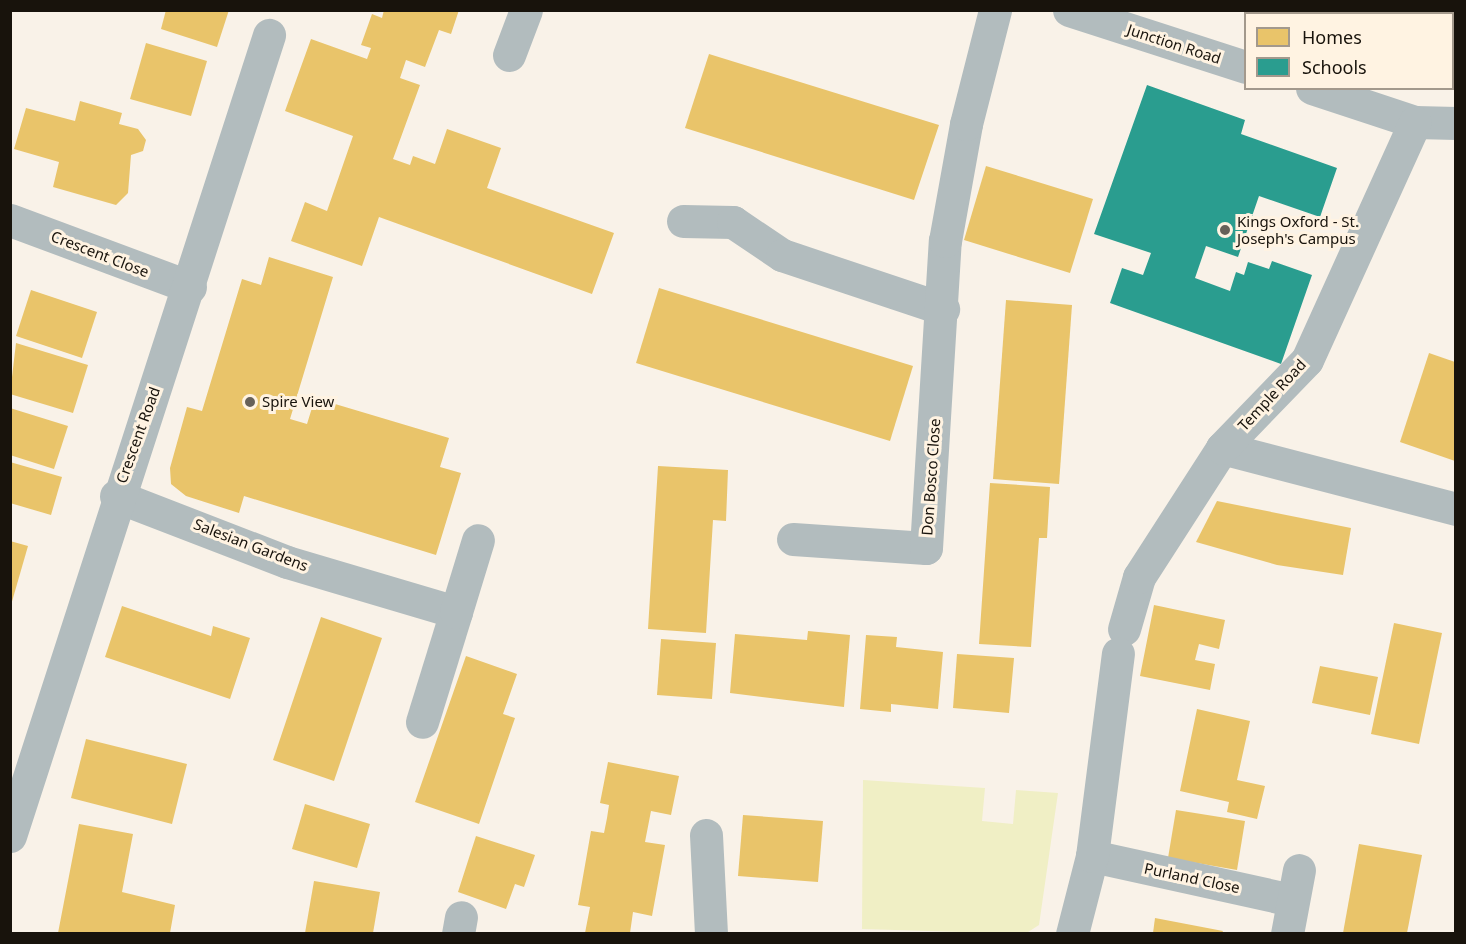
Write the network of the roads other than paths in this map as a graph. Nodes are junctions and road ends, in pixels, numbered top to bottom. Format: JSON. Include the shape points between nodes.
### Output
{"nodes":[{"id":1,"x":526,"y":10,"type":"edge"},
{"id":2,"x":995,"y":10,"type":"edge"},
{"id":3,"x":1069,"y":10,"type":"edge"},
{"id":4,"x":269,"y":35,"type":"dead end"},
{"id":5,"x":509,"y":55,"type":"dead end"},
{"id":6,"x":1244,"y":67,"type":"edge"},
{"id":7,"x":1318,"y":90,"type":"edge"},
{"id":8,"x":1415,"y":122,"type":"junction"},
{"id":9,"x":1455,"y":123,"type":"edge"},
{"id":10,"x":10,"y":220,"type":"edge"},
{"id":11,"x":683,"y":221,"type":"dead end"},
{"id":12,"x":190,"y":287,"type":"junction"},
{"id":13,"x":943,"y":309,"type":"junction"},
{"id":14,"x":1222,"y":447,"type":"junction"},
{"id":15,"x":116,"y":496,"type":"junction"},
{"id":16,"x":1455,"y":509,"type":"edge"},
{"id":17,"x":793,"y":539,"type":"dead end"},
{"id":18,"x":478,"y":540,"type":"dead end"},
{"id":19,"x":456,"y":612,"type":"junction"},
{"id":20,"x":422,"y":722,"type":"dead end"},
{"id":21,"x":706,"y":835,"type":"dead end"},
{"id":22,"x":10,"y":836,"type":"edge"},
{"id":23,"x":1092,"y":856,"type":"junction"},
{"id":24,"x":711,"y":933,"type":"edge"},
{"id":25,"x":1072,"y":933,"type":"edge"},
{"id":26,"x":1287,"y":933,"type":"edge"}],
"edges":[{"from":1,"to":5,"type":"street"},
{"from":2,"to":13,"type":"street","name":"Don Bosco Close","via":[[966,124],[945,241]]},
{"from":3,"to":6,"type":"street","name":"Junction Road"},
{"from":4,"to":12,"type":"street","name":"Crescent Road"},
{"from":7,"to":8,"type":"street"},
{"from":8,"to":9,"type":"street"},
{"from":8,"to":14,"type":"street","name":"Temple Road","via":[[1307,360]]},
{"from":10,"to":12,"type":"street","name":"Crescent Close"},
{"from":11,"to":13,"type":"street","via":[[733,222],[782,255]]},
{"from":12,"to":15,"type":"street","name":"Crescent Road"},
{"from":13,"to":17,"type":"street","name":"Don Bosco Close","via":[[926,548]]},
{"from":14,"to":16,"type":"street"},
{"from":14,"to":23,"type":"street","name":"Temple Road","via":[[1140,577],[1121,641]]},
{"from":15,"to":19,"type":"street","name":"Salesian Gardens","via":[[287,562]]},
{"from":15,"to":22,"type":"street","name":"Crescent Road"},
{"from":18,"to":19,"type":"street"},
{"from":19,"to":20,"type":"street"},
{"from":21,"to":24,"type":"street"},
{"from":23,"to":25,"type":"street","name":"Temple Road"},
{"from":23,"to":26,"type":"street","name":"Purland Close","via":[[1296,885]]}]}
